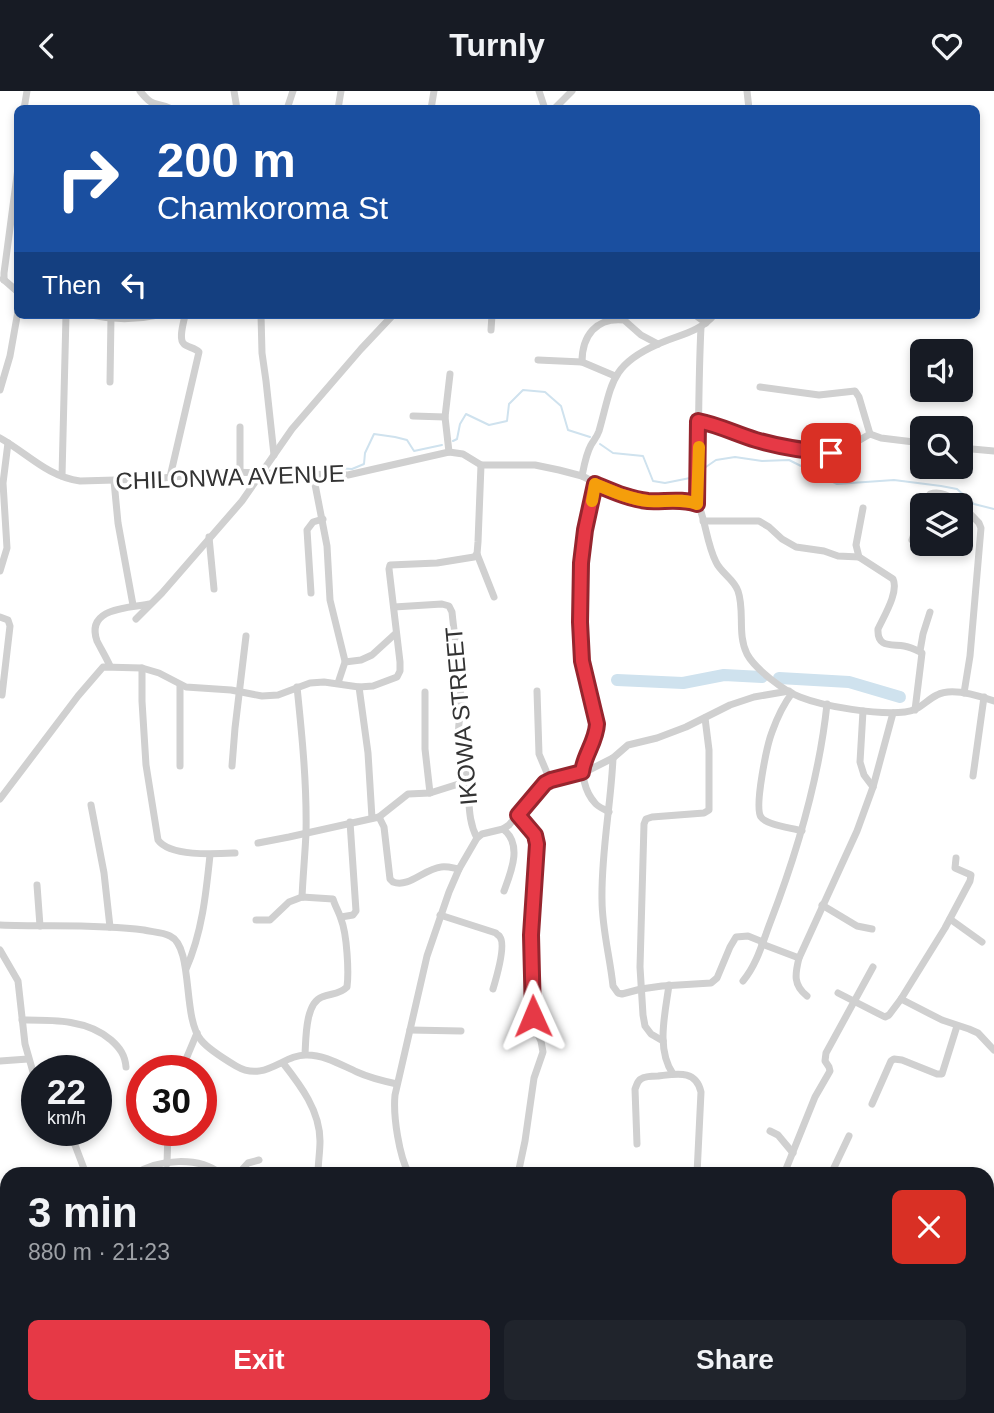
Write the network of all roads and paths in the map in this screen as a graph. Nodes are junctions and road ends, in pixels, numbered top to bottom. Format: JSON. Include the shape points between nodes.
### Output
{"nodes":[{"id":1,"x":572,"y":91,"type":"edge"},
{"id":2,"x":558,"y":105,"type":"edge"},
{"id":3,"x":14,"y":198,"type":"edge"},
{"id":4,"x":2,"y":278,"type":"edge"},
{"id":5,"x":17,"y":319,"type":"edge"},
{"id":6,"x":66,"y":319,"type":"edge"},
{"id":7,"x":111,"y":319,"type":"edge"},
{"id":8,"x":184,"y":319,"type":"edge"},
{"id":9,"x":261,"y":319,"type":"edge"},
{"id":10,"x":389,"y":319,"type":"edge"},
{"id":11,"x":492,"y":319,"type":"edge"},
{"id":12,"x":699,"y":319,"type":"edge"},
{"id":13,"x":710,"y":319,"type":"edge"},
{"id":14,"x":704,"y":325,"type":"junction"},
{"id":15,"x":491,"y":330,"type":"dead end"},
{"id":16,"x":658,"y":344,"type":"junction"},
{"id":17,"x":538,"y":360,"type":"dead end"},
{"id":18,"x":582,"y":362,"type":"junction"},
{"id":19,"x":450,"y":375,"type":"dead end"},
{"id":20,"x":615,"y":376,"type":"junction"},
{"id":21,"x":110,"y":381,"type":"dead end"},
{"id":22,"x":760,"y":387,"type":"dead end"},
{"id":23,"x":0,"y":390,"type":"edge"},
{"id":24,"x":413,"y":416,"type":"dead end"},
{"id":25,"x":445,"y":417,"type":"junction"},
{"id":26,"x":698,"y":421,"type":"junction"},
{"id":27,"x":240,"y":427,"type":"dead end"},
{"id":28,"x":870,"y":434,"type":"junction"},
{"id":29,"x":0,"y":438,"type":"edge"},
{"id":30,"x":910,"y":442,"type":"edge"},
{"id":31,"x":8,"y":443,"type":"junction"},
{"id":32,"x":973,"y":449,"type":"edge"},
{"id":33,"x":994,"y":451,"type":"edge"},
{"id":34,"x":449,"y":452,"type":"junction"},
{"id":35,"x":274,"y":456,"type":"junction"},
{"id":36,"x":481,"y":465,"type":"junction"},
{"id":37,"x":240,"y":472,"type":"junction"},
{"id":38,"x":260,"y":474,"type":"junction"},
{"id":39,"x":313,"y":474,"type":"junction"},
{"id":40,"x":62,"y":476,"type":"junction"},
{"id":41,"x":170,"y":477,"type":"junction"},
{"id":42,"x":582,"y":477,"type":"junction"},
{"id":43,"x":114,"y":481,"type":"junction"},
{"id":44,"x":595,"y":484,"type":"junction"},
{"id":45,"x":697,"y":504,"type":"junction"},
{"id":46,"x":863,"y":508,"type":"dead end"},
{"id":47,"x":973,"y":517,"type":"edge"},
{"id":48,"x":323,"y":519,"type":"junction"},
{"id":49,"x":704,"y":521,"type":"junction"},
{"id":50,"x":209,"y":537,"type":"junction"},
{"id":51,"x":477,"y":554,"type":"junction"},
{"id":52,"x":859,"y":558,"type":"junction"},
{"id":53,"x":0,"y":571,"type":"edge"},
{"id":54,"x":214,"y":589,"type":"dead end"},
{"id":55,"x":311,"y":593,"type":"dead end"},
{"id":56,"x":494,"y":597,"type":"dead end"},
{"id":57,"x":151,"y":604,"type":"junction"},
{"id":58,"x":133,"y":605,"type":"junction"},
{"id":59,"x":394,"y":607,"type":"junction"},
{"id":60,"x":930,"y":612,"type":"dead end"},
{"id":61,"x":0,"y":617,"type":"edge"},
{"id":62,"x":136,"y":619,"type":"dead end"},
{"id":63,"x":396,"y":634,"type":"junction"},
{"id":64,"x":246,"y":636,"type":"dead end"},
{"id":65,"x":920,"y":651,"type":"junction"},
{"id":66,"x":345,"y":661,"type":"junction"},
{"id":67,"x":110,"y":666,"type":"junction"},
{"id":68,"x":142,"y":668,"type":"junction"},
{"id":69,"x":338,"y":683,"type":"junction"},
{"id":70,"x":180,"y":685,"type":"junction"},
{"id":71,"x":297,"y":687,"type":"junction"},
{"id":72,"x":359,"y":687,"type":"junction"},
{"id":73,"x":537,"y":691,"type":"dead end"},
{"id":74,"x":240,"y":692,"type":"junction"},
{"id":75,"x":425,"y":692,"type":"dead end"},
{"id":76,"x":790,"y":692,"type":"junction"},
{"id":77,"x":964,"y":693,"type":"junction"},
{"id":78,"x":2,"y":695,"type":"dead end"},
{"id":79,"x":984,"y":697,"type":"junction"},
{"id":80,"x":994,"y":701,"type":"edge"},
{"id":81,"x":827,"y":705,"type":"junction"},
{"id":82,"x":915,"y":710,"type":"junction"},
{"id":83,"x":863,"y":711,"type":"junction"},
{"id":84,"x":893,"y":713,"type":"junction"},
{"id":85,"x":705,"y":718,"type":"junction"},
{"id":86,"x":613,"y":758,"type":"junction"},
{"id":87,"x":180,"y":766,"type":"dead end"},
{"id":88,"x":232,"y":766,"type":"dead end"},
{"id":89,"x":582,"y":772,"type":"junction"},
{"id":90,"x":973,"y":776,"type":"dead end"},
{"id":91,"x":551,"y":780,"type":"junction"},
{"id":92,"x":468,"y":781,"type":"junction"},
{"id":93,"x":873,"y":787,"type":"junction"},
{"id":94,"x":430,"y":793,"type":"junction"},
{"id":95,"x":0,"y":799,"type":"edge"},
{"id":96,"x":91,"y":805,"type":"dead end"},
{"id":97,"x":609,"y":812,"type":"junction"},
{"id":98,"x":518,"y":815,"type":"junction"},
{"id":99,"x":375,"y":817,"type":"junction"},
{"id":100,"x":350,"y":822,"type":"junction"},
{"id":101,"x":503,"y":829,"type":"junction"},
{"id":102,"x":802,"y":831,"type":"junction"},
{"id":103,"x":306,"y":833,"type":"junction"},
{"id":104,"x":477,"y":838,"type":"junction"},
{"id":105,"x":258,"y":842,"type":"dead end"},
{"id":106,"x":235,"y":853,"type":"dead end"},
{"id":107,"x":210,"y":855,"type":"junction"},
{"id":108,"x":956,"y":858,"type":"dead end"},
{"id":109,"x":459,"y":869,"type":"junction"},
{"id":110,"x":37,"y":885,"type":"dead end"},
{"id":111,"x":503,"y":891,"type":"dead end"},
{"id":112,"x":302,"y":897,"type":"junction"},
{"id":113,"x":822,"y":905,"type":"junction"},
{"id":114,"x":440,"y":915,"type":"junction"},
{"id":115,"x":341,"y":917,"type":"junction"},
{"id":116,"x":950,"y":919,"type":"junction"},
{"id":117,"x":256,"y":920,"type":"dead end"},
{"id":118,"x":0,"y":925,"type":"edge"},
{"id":119,"x":40,"y":926,"type":"junction"},
{"id":120,"x":110,"y":927,"type":"junction"},
{"id":121,"x":872,"y":929,"type":"dead end"},
{"id":122,"x":982,"y":942,"type":"dead end"},
{"id":123,"x":762,"y":943,"type":"junction"},
{"id":124,"x":0,"y":950,"type":"edge"},
{"id":125,"x":799,"y":958,"type":"junction"},
{"id":126,"x":873,"y":967,"type":"dead end"},
{"id":127,"x":186,"y":969,"type":"junction"},
{"id":128,"x":743,"y":981,"type":"dead end"},
{"id":129,"x":668,"y":985,"type":"junction"},
{"id":130,"x":493,"y":989,"type":"dead end"},
{"id":131,"x":641,"y":989,"type":"junction"},
{"id":132,"x":838,"y":993,"type":"dead end"},
{"id":133,"x":807,"y":996,"type":"dead end"},
{"id":134,"x":901,"y":999,"type":"junction"},
{"id":135,"x":853,"y":1002,"type":"junction"},
{"id":136,"x":22,"y":1020,"type":"junction"},
{"id":137,"x":957,"y":1026,"type":"junction"},
{"id":138,"x":410,"y":1030,"type":"junction"},
{"id":139,"x":461,"y":1031,"type":"dead end"},
{"id":140,"x":197,"y":1033,"type":"junction"},
{"id":141,"x":663,"y":1041,"type":"junction"},
{"id":142,"x":994,"y":1050,"type":"edge"},
{"id":143,"x":304,"y":1054,"type":"junction"},
{"id":144,"x":27,"y":1055,"type":"edge"},
{"id":145,"x":188,"y":1055,"type":"edge"},
{"id":146,"x":21,"y":1060,"type":"edge"},
{"id":147,"x":0,"y":1061,"type":"edge"},
{"id":148,"x":126,"y":1061,"type":"edge"},
{"id":149,"x":284,"y":1063,"type":"junction"},
{"id":150,"x":673,"y":1074,"type":"junction"},
{"id":151,"x":397,"y":1084,"type":"junction"},
{"id":152,"x":872,"y":1104,"type":"dead end"},
{"id":153,"x":770,"y":1131,"type":"dead end"},
{"id":154,"x":849,"y":1136,"type":"dead end"},
{"id":155,"x":637,"y":1144,"type":"dead end"},
{"id":156,"x":75,"y":1146,"type":"edge"},
{"id":157,"x":168,"y":1146,"type":"edge"},
{"id":158,"x":793,"y":1153,"type":"junction"},
{"id":159,"x":259,"y":1160,"type":"dead end"},
{"id":160,"x":167,"y":1164,"type":"junction"},
{"id":161,"x":83,"y":1167,"type":"edge"},
{"id":162,"x":151,"y":1167,"type":"edge"},
{"id":163,"x":210,"y":1167,"type":"edge"},
{"id":164,"x":244,"y":1167,"type":"edge"},
{"id":165,"x":318,"y":1167,"type":"edge"},
{"id":166,"x":406,"y":1167,"type":"edge"},
{"id":167,"x":520,"y":1167,"type":"edge"},
{"id":168,"x":697,"y":1167,"type":"edge"},
{"id":169,"x":787,"y":1167,"type":"edge"},
{"id":170,"x":834,"y":1167,"type":"edge"}],
"edges":[{"from":1,"to":2,"type":"street"},
{"from":3,"to":4,"type":"street"},
{"from":5,"to":23,"type":"street"},
{"from":6,"to":40,"type":"street"},
{"from":7,"to":21,"type":"street"},
{"from":8,"to":41,"type":"street","via":[[184,345],[199,352]]},
{"from":9,"to":35,"type":"street"},
{"from":10,"to":35,"type":"street"},
{"from":11,"to":15,"type":"street"},
{"from":12,"to":14,"type":"street"},
{"from":13,"to":14,"type":"street"},
{"from":14,"to":16,"type":"street"},
{"from":14,"to":26,"type":"street"},
{"from":16,"to":18,"type":"street","via":[[624,320],[610,320],[598,325],[586,339]]},
{"from":16,"to":20,"type":"street","via":[[630,360]]},
{"from":17,"to":18,"type":"street"},
{"from":18,"to":20,"type":"street"},
{"from":19,"to":25,"type":"street"},
{"from":20,"to":42,"type":"street"},
{"from":22,"to":28,"type":"street","via":[[819,395],[855,391]]},
{"from":24,"to":25,"type":"street"},
{"from":25,"to":34,"type":"street"},
{"from":26,"to":28,"type":"street","via":[[756,440],[816,452],[839,452]]},
{"from":26,"to":45,"type":"street"},
{"from":27,"to":37,"type":"street"},
{"from":28,"to":30,"type":"street"},
{"from":29,"to":31,"type":"street","name":"CHILONWA AVENUE"},
{"from":31,"to":40,"type":"street","name":"CHILONWA AVENUE"},
{"from":31,"to":53,"type":"street","via":[[3,483],[7,548]]},
{"from":32,"to":33,"type":"street"},
{"from":34,"to":36,"type":"street"},
{"from":34,"to":39,"type":"street","name":"CHILONWA AVENUE","via":[[348,475]]},
{"from":35,"to":38,"type":"street"},
{"from":36,"to":42,"type":"street","via":[[535,464]]},
{"from":36,"to":51,"type":"street"},
{"from":37,"to":38,"type":"street","name":"CHILONWA AVENUE"},
{"from":37,"to":41,"type":"street","name":"CHILONWA AVENUE"},
{"from":38,"to":39,"type":"street","name":"CHILONWA AVENUE"},
{"from":38,"to":50,"type":"street"},
{"from":39,"to":48,"type":"street"},
{"from":40,"to":43,"type":"street","name":"CHILONWA AVENUE"},
{"from":41,"to":43,"type":"street","name":"CHILONWA AVENUE"},
{"from":42,"to":44,"type":"street"},
{"from":43,"to":58,"type":"street"},
{"from":44,"to":45,"type":"street","via":[[644,500]]},
{"from":44,"to":89,"type":"street","via":[[581,563],[580,622],[582,661],[597,727]]},
{"from":45,"to":49,"type":"street"},
{"from":46,"to":52,"type":"street","via":[[856,545]]},
{"from":47,"to":77,"type":"street","via":[[981,528]]},
{"from":48,"to":55,"type":"street","via":[[307,530]]},
{"from":48,"to":66,"type":"street","via":[[330,600]]},
{"from":49,"to":52,"type":"street","via":[[759,520],[796,547]]},
{"from":49,"to":76,"type":"street","via":[[712,554],[737,588],[746,651]]},
{"from":50,"to":54,"type":"street"},
{"from":50,"to":57,"type":"street"},
{"from":51,"to":56,"type":"street"},
{"from":51,"to":59,"type":"street","via":[[449,562],[390,565]]},
{"from":52,"to":65,"type":"street","via":[[895,581],[878,629],[879,639]]},
{"from":57,"to":58,"type":"street"},
{"from":57,"to":62,"type":"street"},
{"from":58,"to":67,"type":"street","via":[[103,615],[96,624],[97,641]]},
{"from":59,"to":63,"type":"street"},
{"from":59,"to":92,"type":"street","name":"IKOWA STREET","via":[[442,604],[452,612],[461,706],[459,741]]},
{"from":60,"to":65,"type":"street"},
{"from":61,"to":78,"type":"street","via":[[10,626]]},
{"from":63,"to":66,"type":"street","via":[[372,655]]},
{"from":63,"to":72,"type":"street","via":[[399,675],[379,685]]},
{"from":64,"to":74,"type":"street"},
{"from":65,"to":82,"type":"street"},
{"from":66,"to":69,"type":"street"},
{"from":67,"to":68,"type":"street"},
{"from":67,"to":95,"type":"street","via":[[100,668]]},
{"from":68,"to":70,"type":"street"},
{"from":68,"to":107,"type":"street","via":[[146,765],[158,840],[165,847]]},
{"from":69,"to":71,"type":"street"},
{"from":69,"to":72,"type":"street"},
{"from":70,"to":74,"type":"street"},
{"from":70,"to":87,"type":"street"},
{"from":71,"to":74,"type":"street","via":[[270,696]]},
{"from":71,"to":103,"type":"street"},
{"from":72,"to":99,"type":"street"},
{"from":73,"to":91,"type":"street","via":[[539,754]]},
{"from":74,"to":88,"type":"street"},
{"from":75,"to":94,"type":"street"},
{"from":76,"to":81,"type":"street"},
{"from":76,"to":85,"type":"street","via":[[746,699]]},
{"from":76,"to":102,"type":"street","via":[[771,734],[759,809],[767,822]]},
{"from":77,"to":79,"type":"street"},
{"from":77,"to":82,"type":"street","via":[[939,694]]},
{"from":79,"to":80,"type":"street"},
{"from":79,"to":90,"type":"street"},
{"from":81,"to":83,"type":"street"},
{"from":81,"to":102,"type":"street"},
{"from":82,"to":84,"type":"street"},
{"from":83,"to":84,"type":"street"},
{"from":83,"to":93,"type":"street","via":[[861,766]]},
{"from":84,"to":93,"type":"street"},
{"from":85,"to":86,"type":"street","via":[[628,745]]},
{"from":85,"to":131,"type":"street","via":[[709,810],[645,821]]},
{"from":86,"to":89,"type":"street"},
{"from":86,"to":97,"type":"street"},
{"from":89,"to":91,"type":"street"},
{"from":89,"to":97,"type":"street","via":[[595,803]]},
{"from":91,"to":98,"type":"street"},
{"from":92,"to":94,"type":"street"},
{"from":92,"to":104,"type":"street","name":"IKOWA STREET","via":[[469,813]]},
{"from":93,"to":113,"type":"street"},
{"from":94,"to":99,"type":"street","via":[[405,795]]},
{"from":96,"to":120,"type":"street"},
{"from":97,"to":131,"type":"street","via":[[602,901],[613,986],[620,994]]},
{"from":98,"to":101,"type":"street"},
{"from":98,"to":167,"type":"street","via":[[536,840],[532,1008],[543,1052],[534,1078]]},
{"from":99,"to":100,"type":"street"},
{"from":99,"to":109,"type":"street","via":[[384,827],[393,882],[403,884],[444,866]]},
{"from":100,"to":103,"type":"street"},
{"from":100,"to":115,"type":"street","via":[[356,911]]},
{"from":101,"to":104,"type":"street"},
{"from":101,"to":111,"type":"street","via":[[514,851]]},
{"from":102,"to":123,"type":"street"},
{"from":103,"to":105,"type":"street"},
{"from":103,"to":112,"type":"street"},
{"from":104,"to":109,"type":"street"},
{"from":106,"to":107,"type":"street"},
{"from":107,"to":127,"type":"street","via":[[201,925]]},
{"from":108,"to":116,"type":"street","via":[[955,868],[971,877]]},
{"from":109,"to":114,"type":"street"},
{"from":110,"to":119,"type":"street"},
{"from":112,"to":115,"type":"street","via":[[333,899]]},
{"from":112,"to":117,"type":"street","via":[[289,902],[270,920]]},
{"from":113,"to":121,"type":"street","via":[[857,926]]},
{"from":113,"to":125,"type":"street"},
{"from":114,"to":130,"type":"street","via":[[501,937]]},
{"from":114,"to":138,"type":"street"},
{"from":115,"to":143,"type":"street","via":[[347,987],[313,1003]]},
{"from":116,"to":122,"type":"street"},
{"from":116,"to":134,"type":"street"},
{"from":118,"to":119,"type":"street"},
{"from":119,"to":120,"type":"street"},
{"from":120,"to":127,"type":"street","via":[[170,936],[179,945]]},
{"from":123,"to":125,"type":"street"},
{"from":123,"to":128,"type":"street"},
{"from":123,"to":129,"type":"street","via":[[748,936],[736,937],[713,982]]},
{"from":124,"to":136,"type":"street","via":[[18,981]]},
{"from":125,"to":133,"type":"street","via":[[796,982]]},
{"from":126,"to":135,"type":"street"},
{"from":127,"to":140,"type":"street"},
{"from":129,"to":131,"type":"street"},
{"from":129,"to":141,"type":"street"},
{"from":131,"to":141,"type":"street","via":[[645,1026]]},
{"from":132,"to":135,"type":"street"},
{"from":134,"to":135,"type":"street","via":[[887,1017]]},
{"from":134,"to":137,"type":"street"},
{"from":135,"to":158,"type":"street","via":[[826,1053],[830,1071]]},
{"from":136,"to":144,"type":"street"},
{"from":136,"to":148,"type":"street","via":[[95,1028]]},
{"from":137,"to":142,"type":"street","via":[[978,1033]]},
{"from":137,"to":152,"type":"street","via":[[942,1074],[894,1059]]},
{"from":138,"to":139,"type":"street"},
{"from":138,"to":151,"type":"street"},
{"from":140,"to":145,"type":"street"},
{"from":140,"to":149,"type":"street","via":[[243,1069],[261,1070]]},
{"from":141,"to":150,"type":"street","via":[[664,1057]]},
{"from":143,"to":149,"type":"street"},
{"from":143,"to":151,"type":"street"},
{"from":146,"to":147,"type":"street"},
{"from":149,"to":165,"type":"street","via":[[314,1113],[320,1139]]},
{"from":150,"to":155,"type":"street","via":[[638,1081]]},
{"from":150,"to":168,"type":"street","via":[[695,1079],[701,1092]]},
{"from":151,"to":166,"type":"street","via":[[394,1113]]},
{"from":153,"to":158,"type":"street"},
{"from":154,"to":170,"type":"street"},
{"from":156,"to":161,"type":"street"},
{"from":157,"to":160,"type":"street"},
{"from":158,"to":169,"type":"street"},
{"from":159,"to":164,"type":"street"},
{"from":160,"to":162,"type":"street"},
{"from":160,"to":163,"type":"street"}]}
